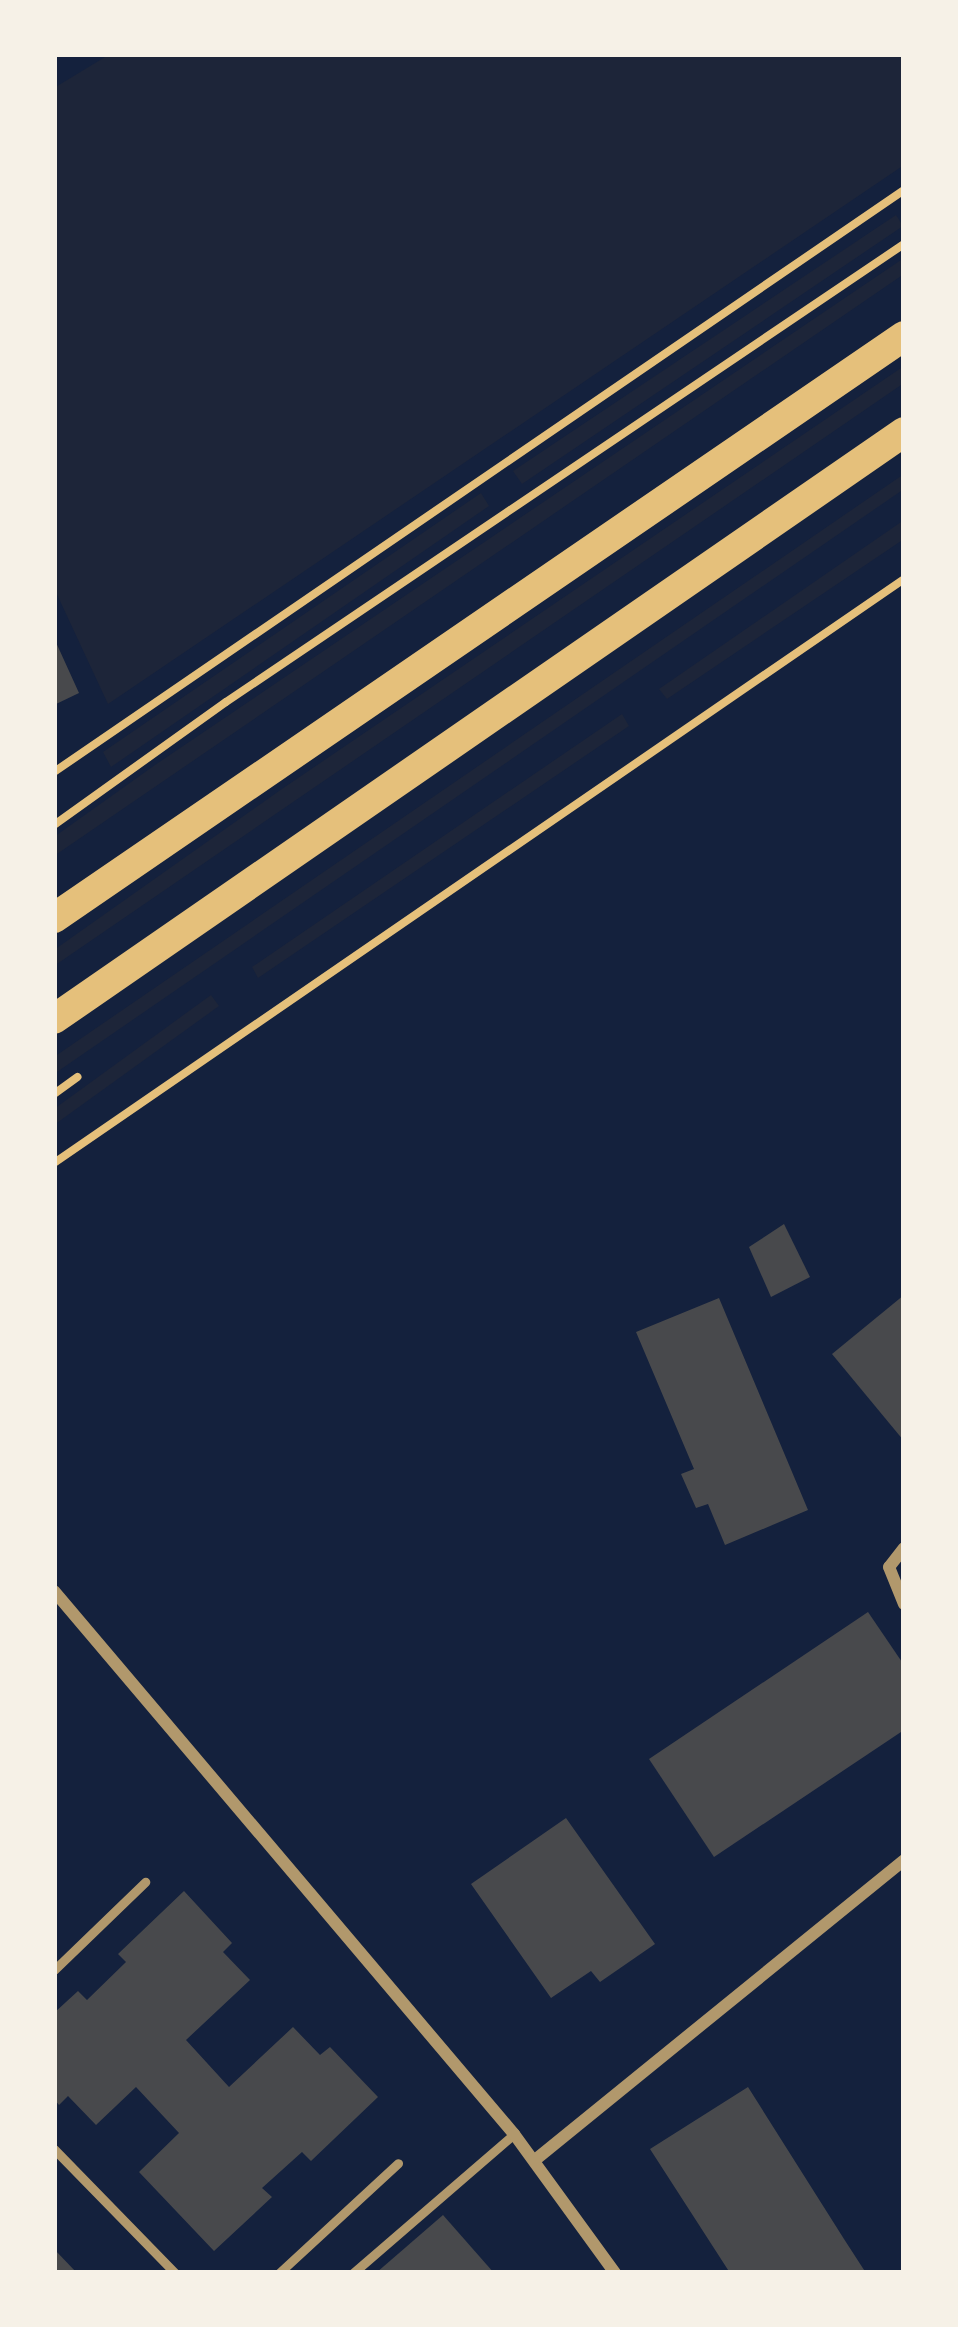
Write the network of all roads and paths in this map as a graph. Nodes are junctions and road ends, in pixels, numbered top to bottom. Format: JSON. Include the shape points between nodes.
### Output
{"nodes":[{"id":1,"x":904,"y":190,"type":"edge"},
{"id":2,"x":904,"y":244,"type":"edge"},
{"id":3,"x":904,"y":336,"type":"edge"},
{"id":4,"x":904,"y":432,"type":"edge"},
{"id":5,"x":904,"y":579,"type":"edge"},
{"id":6,"x":54,"y":772,"type":"edge"},
{"id":7,"x":54,"y":826,"type":"edge"},
{"id":8,"x":54,"y":918,"type":"edge"},
{"id":9,"x":54,"y":1018,"type":"edge"},
{"id":10,"x":54,"y":1163,"type":"edge"},
{"id":11,"x":904,"y":1548,"type":"edge"},
{"id":12,"x":54,"y":1591,"type":"edge"},
{"id":13,"x":904,"y":1604,"type":"edge"},
{"id":14,"x":904,"y":1860,"type":"edge"},
{"id":15,"x":145,"y":1882,"type":"dead end"},
{"id":16,"x":54,"y":1970,"type":"edge"},
{"id":17,"x":514,"y":2134,"type":"junction"},
{"id":18,"x":54,"y":2149,"type":"edge"},
{"id":19,"x":535,"y":2160,"type":"junction"},
{"id":20,"x":398,"y":2163,"type":"dead end"},
{"id":21,"x":175,"y":2273,"type":"edge"},
{"id":22,"x":279,"y":2273,"type":"edge"},
{"id":23,"x":353,"y":2273,"type":"edge"},
{"id":24,"x":615,"y":2273,"type":"edge"}],
"edges":[{"from":1,"to":6,"type":"path"},
{"from":2,"to":7,"type":"path"},
{"from":3,"to":8,"type":"main road"},
{"from":4,"to":9,"type":"main road"},
{"from":5,"to":10,"type":"path"},
{"from":11,"to":13,"type":"street","via":[[889,1568]]},
{"from":12,"to":17,"type":"street"},
{"from":14,"to":19,"type":"street"},
{"from":15,"to":16,"type":"lane"},
{"from":17,"to":19,"type":"street"},
{"from":17,"to":23,"type":"lane"},
{"from":18,"to":21,"type":"lane"},
{"from":19,"to":24,"type":"street"},
{"from":20,"to":22,"type":"lane"}]}
